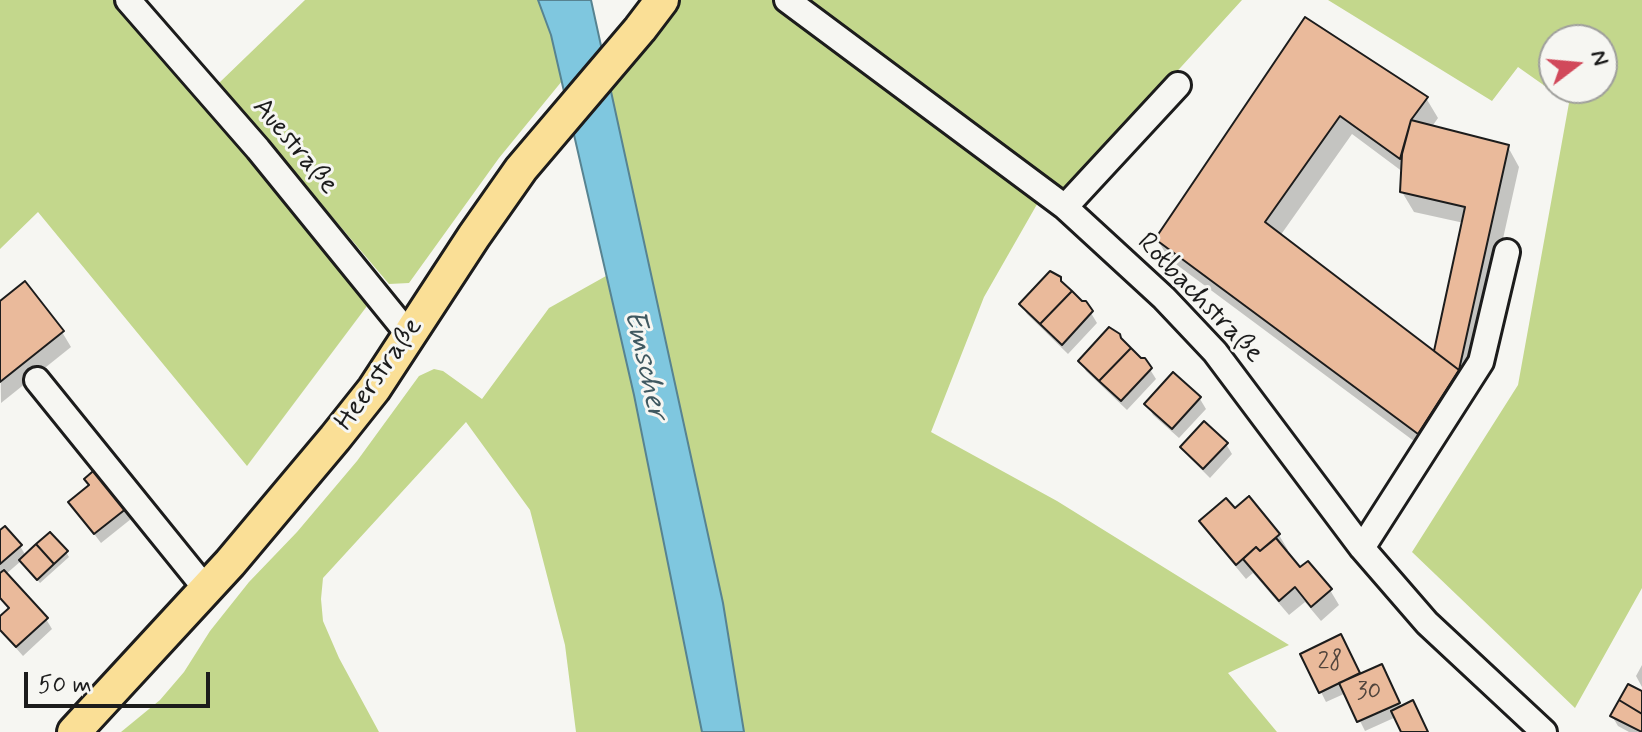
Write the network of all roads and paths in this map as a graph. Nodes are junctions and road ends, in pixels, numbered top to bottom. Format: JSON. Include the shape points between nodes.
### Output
{"nodes":[{"id":1,"x":128,"y":0,"type":"edge"},
{"id":2,"x":662,"y":0,"type":"edge"},
{"id":3,"x":787,"y":0,"type":"edge"},
{"id":4,"x":1178,"y":85,"type":"dead end"},
{"id":5,"x":1065,"y":207,"type":"junction"},
{"id":6,"x":1507,"y":252,"type":"dead end"},
{"id":7,"x":410,"y":336,"type":"junction"},
{"id":8,"x":37,"y":380,"type":"dead end"},
{"id":9,"x":1362,"y":548,"type":"junction"},
{"id":10,"x":206,"y":589,"type":"junction"},
{"id":11,"x":74,"y":732,"type":"edge"},
{"id":12,"x":1544,"y":732,"type":"edge"}],
"edges":[{"from":1,"to":7,"type":"street","name":"Auestraße"},
{"from":2,"to":7,"type":"main road","name":"Heerstraße","via":[[521,169]]},
{"from":3,"to":5,"type":"street","name":"Rotbachstraße"},
{"from":4,"to":5,"type":"street"},
{"from":5,"to":9,"type":"street","name":"Rotbachstraße","via":[[1215,352]]},
{"from":6,"to":9,"type":"street","via":[[1481,362]]},
{"from":7,"to":10,"type":"main road","name":"Heerstraße","via":[[335,438]]},
{"from":8,"to":10,"type":"street"},
{"from":9,"to":12,"type":"street","name":"Rotbachstraße","via":[[1427,623]]},
{"from":10,"to":11,"type":"main road","name":"Heerstraße"}]}
